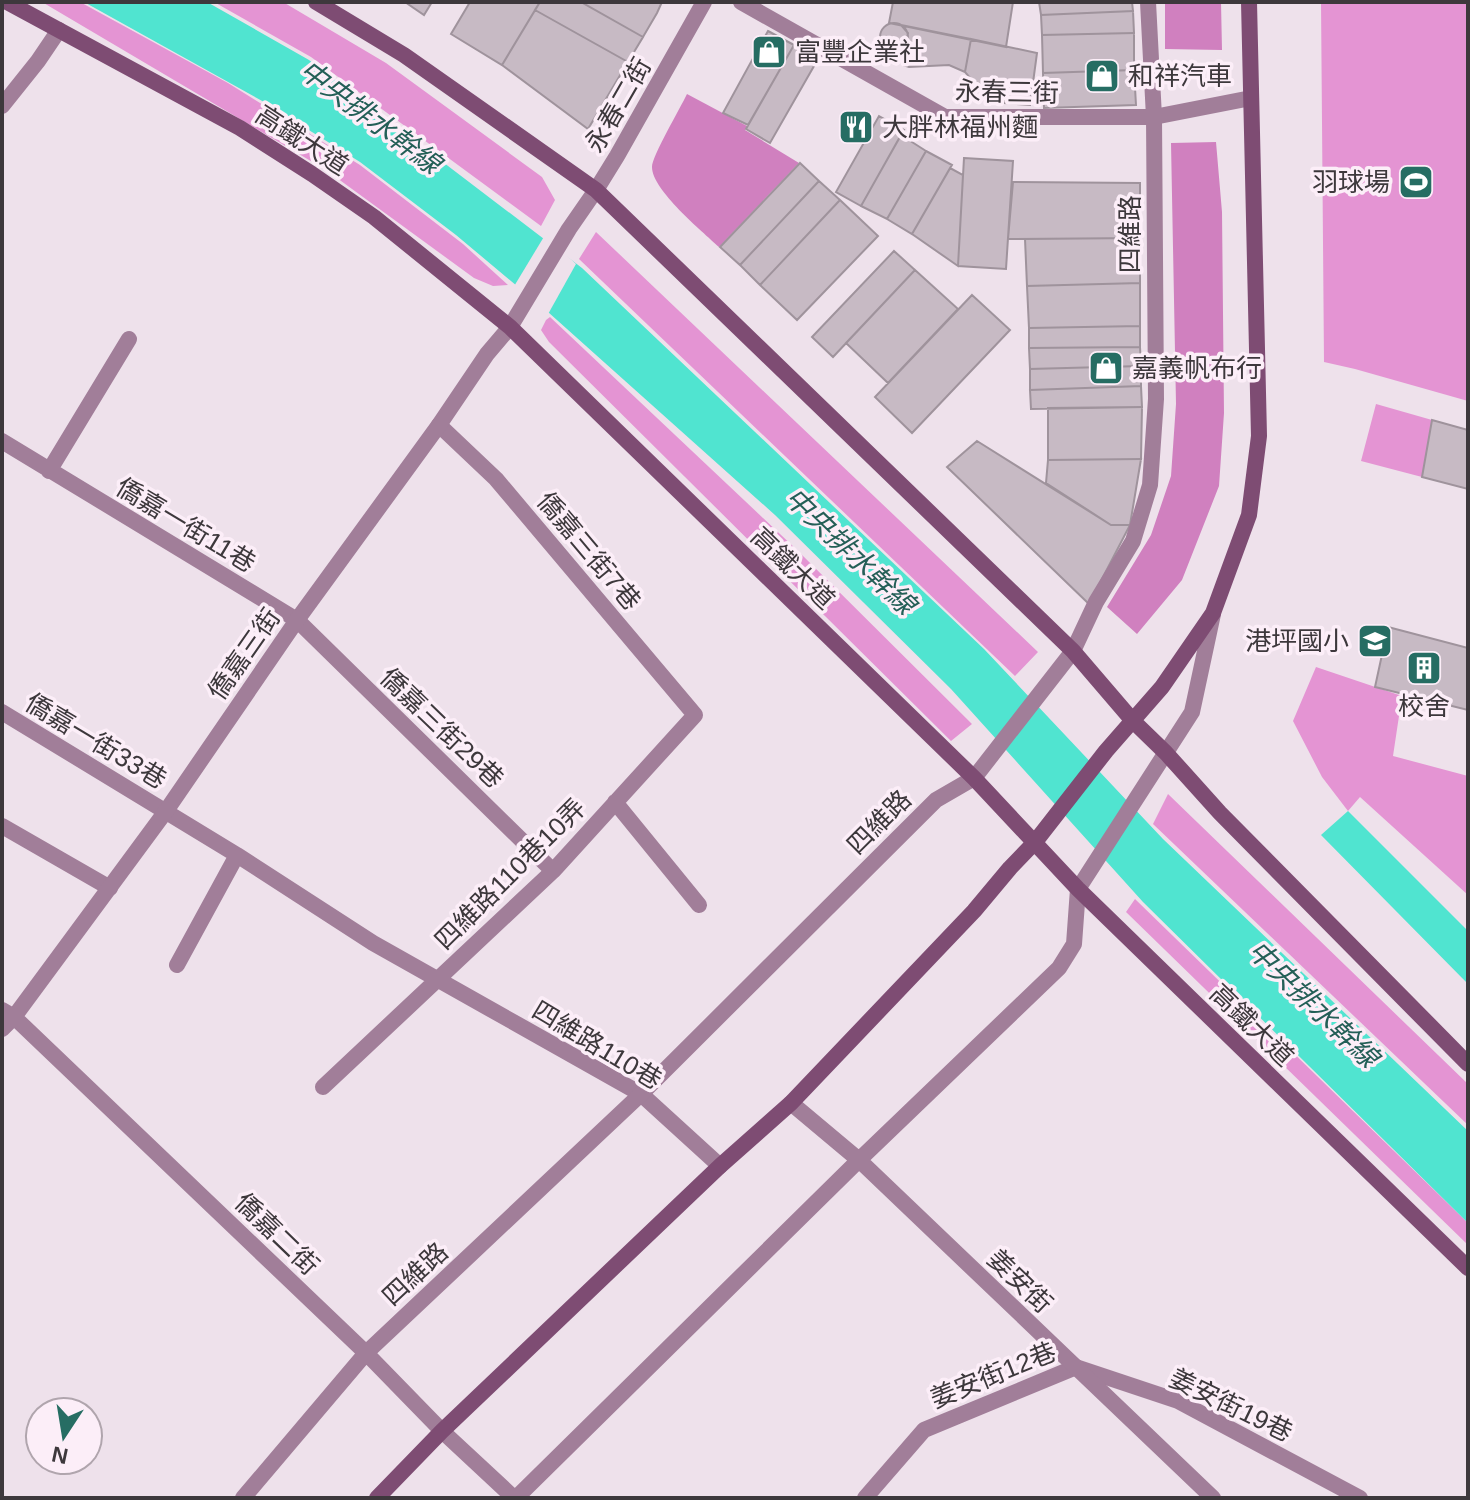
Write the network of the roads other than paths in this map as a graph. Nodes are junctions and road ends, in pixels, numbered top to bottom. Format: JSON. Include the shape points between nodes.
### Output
{"nodes":[{"id":1,"x":7,"y":2,"type":"edge"},
{"id":2,"x":316,"y":2,"type":"edge"},
{"id":3,"x":704,"y":2,"type":"edge"},
{"id":4,"x":741,"y":2,"type":"edge"},
{"id":5,"x":1148,"y":2,"type":"edge"},
{"id":6,"x":1249,"y":2,"type":"edge"},
{"id":7,"x":59,"y":30,"type":"junction"},
{"id":8,"x":1251,"y":98,"type":"junction"},
{"id":9,"x":2,"y":106,"type":"edge"},
{"id":10,"x":1154,"y":117,"type":"junction"},
{"id":11,"x":596,"y":190,"type":"junction"},
{"id":12,"x":523,"y":305,"type":"joint"},
{"id":13,"x":510,"y":327,"type":"junction"},
{"id":14,"x":129,"y":339,"type":"dead end"},
{"id":15,"x":439,"y":425,"type":"junction"},
{"id":16,"x":2,"y":441,"type":"edge"},
{"id":17,"x":49,"y":471,"type":"junction"},
{"id":18,"x":1213,"y":613,"type":"junction"},
{"id":19,"x":297,"y":620,"type":"junction"},
{"id":20,"x":1073,"y":651,"type":"junction"},
{"id":21,"x":2,"y":712,"type":"edge"},
{"id":22,"x":695,"y":715,"type":"joint"},
{"id":23,"x":1133,"y":721,"type":"junction"},
{"id":24,"x":1166,"y":753,"type":"junction"},
{"id":25,"x":974,"y":778,"type":"junction"},
{"id":26,"x":615,"y":802,"type":"junction"},
{"id":27,"x":166,"y":811,"type":"junction"},
{"id":28,"x":2,"y":826,"type":"edge"},
{"id":29,"x":1035,"y":842,"type":"junction"},
{"id":30,"x":237,"y":855,"type":"junction"},
{"id":31,"x":553,"y":871,"type":"junction"},
{"id":32,"x":110,"y":888,"type":"junction"},
{"id":33,"x":1078,"y":889,"type":"junction"},
{"id":34,"x":699,"y":905,"type":"dead end"},
{"id":35,"x":177,"y":965,"type":"dead end"},
{"id":36,"x":438,"y":979,"type":"junction"},
{"id":37,"x":6,"y":1018,"type":"edge"},
{"id":38,"x":1468,"y":1064,"type":"edge"},
{"id":39,"x":323,"y":1087,"type":"dead end"},
{"id":40,"x":641,"y":1094,"type":"junction"},
{"id":41,"x":791,"y":1103,"type":"junction"},
{"id":42,"x":859,"y":1160,"type":"junction"},
{"id":43,"x":720,"y":1166,"type":"junction"},
{"id":44,"x":1468,"y":1268,"type":"edge"},
{"id":45,"x":366,"y":1353,"type":"junction"},
{"id":46,"x":1076,"y":1367,"type":"junction"},
{"id":47,"x":442,"y":1431,"type":"junction"},
{"id":48,"x":243,"y":1498,"type":"edge"},
{"id":49,"x":377,"y":1498,"type":"edge"},
{"id":50,"x":515,"y":1498,"type":"edge"},
{"id":51,"x":865,"y":1498,"type":"edge"},
{"id":52,"x":1213,"y":1498,"type":"edge"},
{"id":53,"x":1360,"y":1498,"type":"edge"}],
"edges":[{"from":1,"to":7,"type":"street","name":"高鐵大道"},
{"from":2,"to":11,"type":"street","via":[[404,55]]},
{"from":3,"to":11,"type":"street","name":"永春二街"},
{"from":4,"to":10,"type":"street","name":"永春三街","via":[[945,117]]},
{"from":5,"to":10,"type":"street","name":"四維路"},
{"from":6,"to":8,"type":"street"},
{"from":7,"to":9,"type":"street"},
{"from":7,"to":13,"type":"street","name":"高鐵大道","via":[[240,128],[312,174]]},
{"from":8,"to":10,"type":"street","name":"永春三街"},
{"from":8,"to":18,"type":"street","via":[[1259,436],[1249,515]]},
{"from":10,"to":20,"type":"street","name":"四維路","via":[[1156,399],[1150,485],[1133,541]]},
{"from":11,"to":12,"type":"street","name":"永春二街"},
{"from":11,"to":20,"type":"street"},
{"from":12,"to":13,"type":"street","name":"僑嘉三街"},
{"from":13,"to":15,"type":"street","name":"僑嘉三街"},
{"from":13,"to":25,"type":"street","name":"高鐵大道"},
{"from":14,"to":17,"type":"street"},
{"from":15,"to":19,"type":"street","name":"僑嘉三街"},
{"from":15,"to":22,"type":"street","name":"僑嘉三街7巷","via":[[496,479]]},
{"from":16,"to":17,"type":"street","name":"僑嘉一街11巷"},
{"from":17,"to":19,"type":"street","name":"僑嘉一街11巷"},
{"from":18,"to":23,"type":"street"},
{"from":18,"to":24,"type":"street","via":[[1192,712]]},
{"from":19,"to":27,"type":"street","name":"僑嘉三街"},
{"from":19,"to":31,"type":"street","name":"僑嘉三街29巷"},
{"from":20,"to":23,"type":"street"},
{"from":20,"to":25,"type":"street","name":"四維路"},
{"from":21,"to":27,"type":"street","name":"僑嘉一街33巷"},
{"from":22,"to":26,"type":"street","name":"四維路110巷10弄"},
{"from":23,"to":24,"type":"street"},
{"from":23,"to":29,"type":"street"},
{"from":24,"to":33,"type":"street"},
{"from":24,"to":38,"type":"street"},
{"from":25,"to":29,"type":"street","name":"高鐵大道"},
{"from":25,"to":40,"type":"street","name":"四維路","via":[[936,800]]},
{"from":26,"to":31,"type":"street","name":"四維路110巷10弄"},
{"from":26,"to":34,"type":"street","name":"四維路110巷10弄"},
{"from":27,"to":30,"type":"street","name":"四維路110巷"},
{"from":27,"to":32,"type":"street","name":"僑嘉三街"},
{"from":28,"to":32,"type":"street"},
{"from":29,"to":33,"type":"street","name":"高鐵大道"},
{"from":29,"to":41,"type":"street"},
{"from":30,"to":35,"type":"street"},
{"from":30,"to":36,"type":"street","name":"四維路110巷"},
{"from":31,"to":36,"type":"street","name":"四維路110巷10弄"},
{"from":32,"to":37,"type":"street","name":"僑嘉三街"},
{"from":33,"to":42,"type":"street","via":[[1074,944],[1059,968]]},
{"from":33,"to":44,"type":"street","name":"高鐵大道"},
{"from":36,"to":39,"type":"street"},
{"from":36,"to":40,"type":"street","name":"四維路110巷"},
{"from":37,"to":45,"type":"street","name":"僑嘉二街"},
{"from":40,"to":43,"type":"street","name":"四維路110巷"},
{"from":40,"to":45,"type":"street","name":"四維路"},
{"from":41,"to":42,"type":"street","name":"姜安街"},
{"from":41,"to":43,"type":"street"},
{"from":42,"to":46,"type":"street","name":"姜安街"},
{"from":42,"to":50,"type":"street"},
{"from":43,"to":47,"type":"street"},
{"from":45,"to":47,"type":"street","name":"僑嘉二街"},
{"from":45,"to":48,"type":"street","name":"四維路"},
{"from":46,"to":51,"type":"street","name":"姜安街12巷","via":[[924,1430]]},
{"from":46,"to":52,"type":"street","name":"姜安街"},
{"from":46,"to":53,"type":"street","name":"姜安街19巷","via":[[1178,1401]]},
{"from":47,"to":49,"type":"street"},
{"from":47,"to":50,"type":"street","name":"僑嘉二街"}]}
